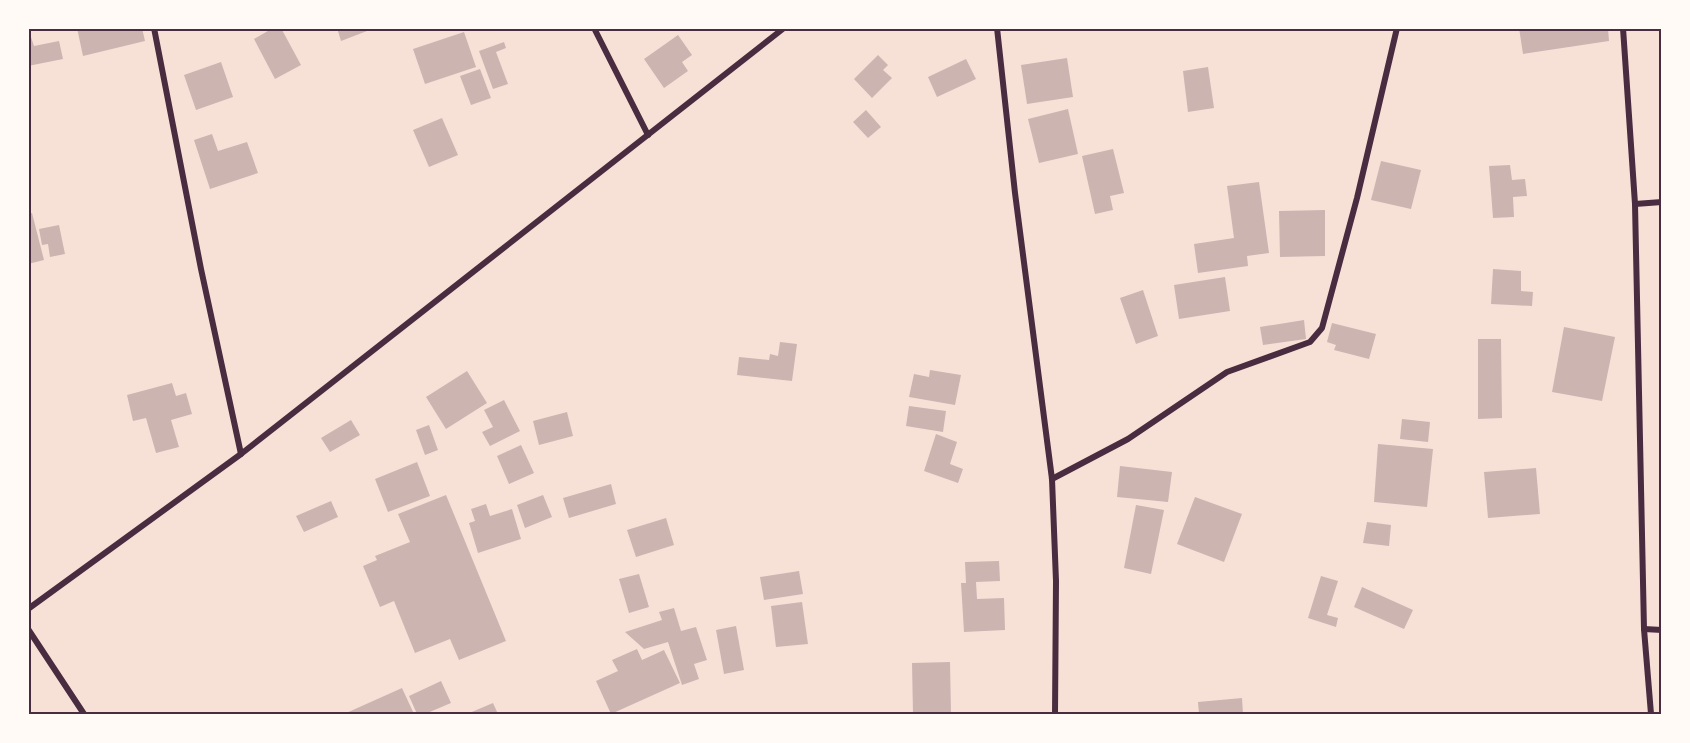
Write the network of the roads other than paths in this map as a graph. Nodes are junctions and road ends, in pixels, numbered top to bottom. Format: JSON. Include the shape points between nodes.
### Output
{"nodes":[{"id":1,"x":154,"y":28,"type":"edge"},
{"id":2,"x":594,"y":28,"type":"edge"},
{"id":3,"x":784,"y":28,"type":"edge"},
{"id":4,"x":997,"y":28,"type":"edge"},
{"id":5,"x":1397,"y":28,"type":"edge"},
{"id":6,"x":1623,"y":28,"type":"edge"},
{"id":7,"x":648,"y":135,"type":"junction"},
{"id":8,"x":1662,"y":202,"type":"edge"},
{"id":9,"x":1635,"y":204,"type":"junction"},
{"id":10,"x":241,"y":454,"type":"junction"},
{"id":11,"x":1052,"y":479,"type":"junction"},
{"id":12,"x":28,"y":609,"type":"edge"},
{"id":13,"x":1644,"y":628,"type":"junction"},
{"id":14,"x":28,"y":629,"type":"edge"},
{"id":15,"x":1662,"y":630,"type":"edge"},
{"id":16,"x":84,"y":714,"type":"edge"},
{"id":17,"x":1055,"y":714,"type":"edge"},
{"id":18,"x":1650,"y":714,"type":"edge"}],
"edges":[{"from":1,"to":10,"type":"street"},
{"from":2,"to":7,"type":"street"},
{"from":3,"to":7,"type":"street"},
{"from":4,"to":11,"type":"street"},
{"from":5,"to":11,"type":"street","via":[[1322,328],[1310,342],[1227,372],[1128,439]]},
{"from":6,"to":9,"type":"street"},
{"from":7,"to":10,"type":"street"},
{"from":8,"to":9,"type":"street"},
{"from":9,"to":13,"type":"street"},
{"from":10,"to":12,"type":"street"},
{"from":11,"to":17,"type":"street"},
{"from":13,"to":15,"type":"street"},
{"from":13,"to":18,"type":"street"},
{"from":14,"to":16,"type":"street"}]}
